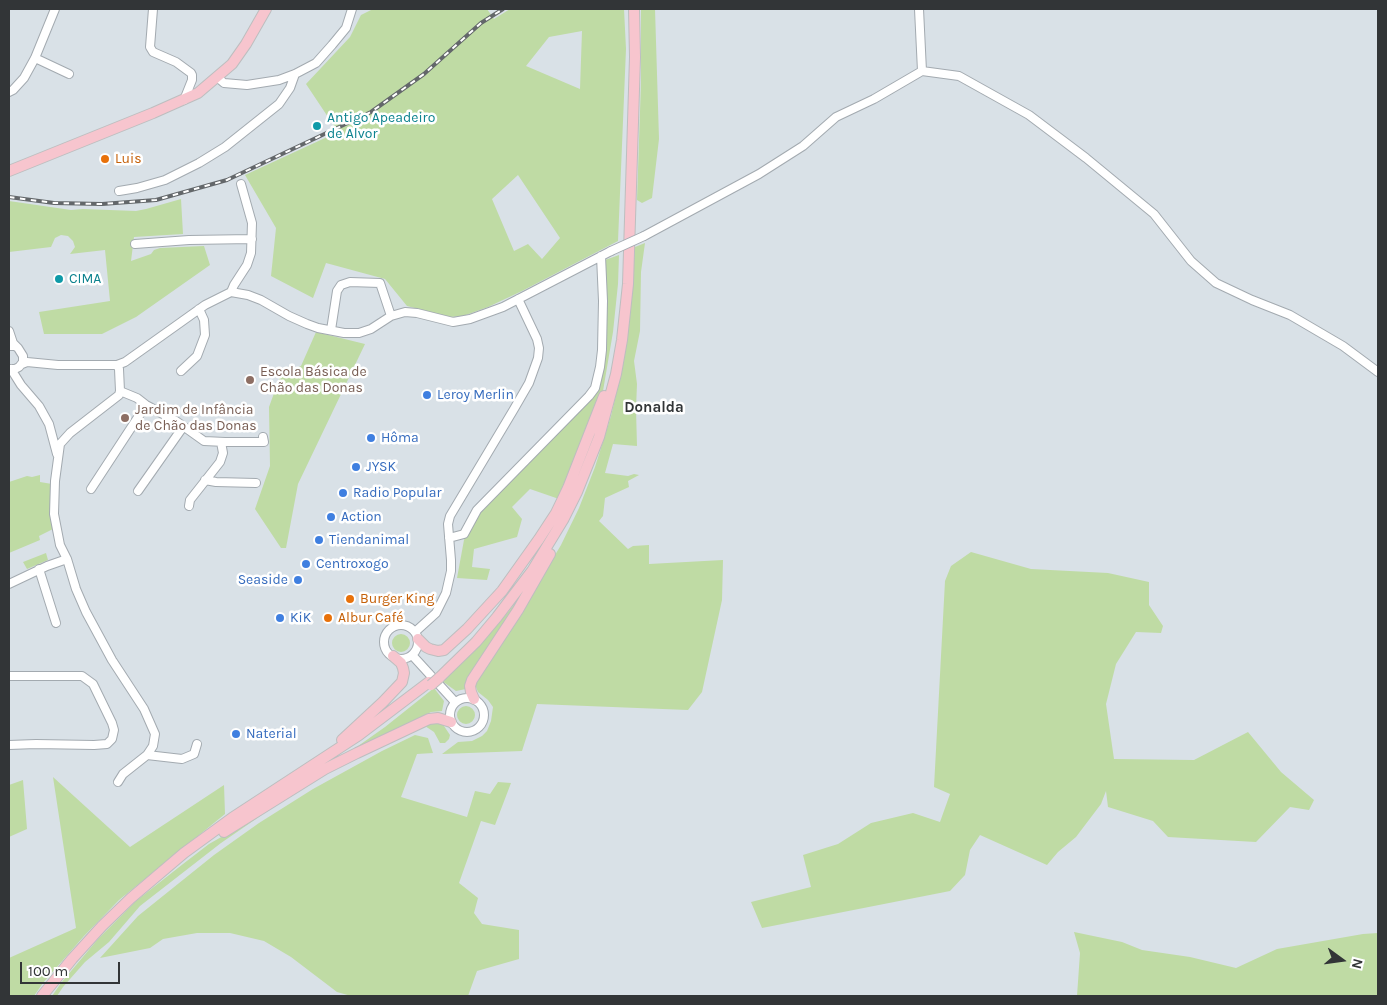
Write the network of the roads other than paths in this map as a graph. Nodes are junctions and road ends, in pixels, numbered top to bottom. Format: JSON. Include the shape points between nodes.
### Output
{"nodes":[{"id":1,"x":55,"y":9,"type":"edge"},
{"id":2,"x":153,"y":9,"type":"edge"},
{"id":3,"x":266,"y":9,"type":"edge"},
{"id":4,"x":352,"y":9,"type":"edge"},
{"id":5,"x":629,"y":9,"type":"edge"},
{"id":6,"x":634,"y":9,"type":"edge"},
{"id":7,"x":919,"y":9,"type":"edge"},
{"id":8,"x":35,"y":58,"type":"junction"},
{"id":9,"x":922,"y":71,"type":"junction"},
{"id":10,"x":69,"y":74,"type":"dead end"},
{"id":11,"x":295,"y":74,"type":"junction"},
{"id":12,"x":217,"y":78,"type":"junction"},
{"id":13,"x":9,"y":92,"type":"edge"},
{"id":14,"x":184,"y":100,"type":"junction"},
{"id":15,"x":9,"y":171,"type":"edge"},
{"id":16,"x":241,"y":184,"type":"dead end"},
{"id":17,"x":119,"y":191,"type":"dead end"},
{"id":18,"x":252,"y":239,"type":"junction"},
{"id":19,"x":135,"y":244,"type":"dead end"},
{"id":20,"x":601,"y":256,"type":"junction"},
{"id":21,"x":231,"y":292,"type":"junction"},
{"id":22,"x":518,"y":300,"type":"junction"},
{"id":23,"x":200,"y":310,"type":"junction"},
{"id":24,"x":391,"y":316,"type":"junction"},
{"id":25,"x":331,"y":330,"type":"junction"},
{"id":26,"x":9,"y":331,"type":"edge"},
{"id":27,"x":9,"y":346,"type":"edge"},
{"id":28,"x":20,"y":350,"type":"junction"},
{"id":29,"x":45,"y":363,"type":"junction"},
{"id":30,"x":117,"y":365,"type":"junction"},
{"id":31,"x":15,"y":367,"type":"edge"},
{"id":32,"x":180,"y":371,"type":"dead end"},
{"id":33,"x":1378,"y":372,"type":"edge"},
{"id":34,"x":616,"y":374,"type":"junction"},
{"id":35,"x":120,"y":391,"type":"junction"},
{"id":36,"x":606,"y":392,"type":"junction"},
{"id":37,"x":146,"y":404,"type":"junction"},
{"id":38,"x":183,"y":427,"type":"junction"},
{"id":39,"x":263,"y":437,"type":"dead end"},
{"id":40,"x":221,"y":442,"type":"junction"},
{"id":41,"x":58,"y":456,"type":"junction"},
{"id":42,"x":205,"y":480,"type":"junction"},
{"id":43,"x":256,"y":483,"type":"dead end"},
{"id":44,"x":91,"y":489,"type":"dead end"},
{"id":45,"x":138,"y":491,"type":"dead end"},
{"id":46,"x":189,"y":506,"type":"dead end"},
{"id":47,"x":449,"y":538,"type":"junction"},
{"id":48,"x":67,"y":559,"type":"junction"},
{"id":49,"x":39,"y":570,"type":"junction"},
{"id":50,"x":9,"y":584,"type":"edge"},
{"id":51,"x":56,"y":623,"type":"dead end"},
{"id":52,"x":416,"y":635,"type":"junction"},
{"id":53,"x":412,"y":655,"type":"junction"},
{"id":54,"x":393,"y":656,"type":"junction"},
{"id":55,"x":9,"y":674,"type":"edge"},
{"id":56,"x":434,"y":680,"type":"junction"},
{"id":57,"x":474,"y":700,"type":"junction"},
{"id":58,"x":455,"y":702,"type":"junction"},
{"id":59,"x":451,"y":722,"type":"junction"},
{"id":60,"x":197,"y":744,"type":"dead end"},
{"id":61,"x":9,"y":746,"type":"edge"},
{"id":62,"x":147,"y":754,"type":"junction"},
{"id":63,"x":118,"y":782,"type":"dead end"},
{"id":64,"x":185,"y":854,"type":"junction"},
{"id":65,"x":42,"y":996,"type":"edge"}],
"edges":[{"from":1,"to":8,"type":"street"},
{"from":2,"to":14,"type":"street","via":[[150,47],[192,75]]},
{"from":3,"to":12,"type":"main road","via":[[232,64]]},
{"from":4,"to":11,"type":"street","via":[[346,28],[332,45],[316,63]]},
{"from":5,"to":36,"type":"main road","via":[[623,266],[617,332]]},
{"from":6,"to":34,"type":"main road","via":[[628,284]]},
{"from":7,"to":9,"type":"street"},
{"from":8,"to":10,"type":"street"},
{"from":8,"to":13,"type":"street","via":[[24,78]]},
{"from":9,"to":20,"type":"street","bridge":true,"via":[[836,117],[803,146],[759,174]]},
{"from":9,"to":33,"type":"street","via":[[959,76],[1029,115],[1154,214],[1191,261],[1216,283],[1290,315],[1343,346]]},
{"from":11,"to":12,"type":"street","via":[[247,85],[224,83]]},
{"from":11,"to":17,"type":"street","via":[[279,104],[225,148],[165,180]]},
{"from":12,"to":14,"type":"main road"},
{"from":14,"to":15,"type":"main road"},
{"from":16,"to":18,"type":"street","via":[[252,224]]},
{"from":18,"to":19,"type":"street"},
{"from":18,"to":21,"type":"street","via":[[248,266]]},
{"from":20,"to":22,"type":"street"},
{"from":20,"to":47,"type":"street","via":[[602,350],[595,388],[477,510],[464,534]]},
{"from":21,"to":23,"type":"street"},
{"from":21,"to":25,"type":"street","via":[[262,300],[307,324]]},
{"from":22,"to":24,"type":"street","via":[[470,319],[453,322],[417,313]]},
{"from":22,"to":47,"type":"street","via":[[537,339],[538,358],[510,417],[453,510],[448,524]]},
{"from":23,"to":30,"type":"street"},
{"from":23,"to":32,"type":"street","via":[[205,335],[197,356]]},
{"from":24,"to":25,"type":"street","via":[[359,333]]},
{"from":24,"to":25,"type":"street","via":[[380,283],[350,282],[337,291]]},
{"from":26,"to":28,"type":"street"},
{"from":27,"to":28,"type":"street"},
{"from":28,"to":29,"type":"street"},
{"from":28,"to":31,"type":"street","via":[[23,356]]},
{"from":29,"to":30,"type":"street"},
{"from":29,"to":31,"type":"street","via":[[27,362]]},
{"from":30,"to":35,"type":"street"},
{"from":31,"to":41,"type":"street","via":[[21,385],[49,424]]},
{"from":34,"to":56,"type":"main road","via":[[599,437],[577,492],[548,545],[497,618]]},
{"from":34,"to":57,"type":"main road","via":[[600,440],[574,505],[531,588],[472,680],[470,686]]},
{"from":35,"to":37,"type":"street"},
{"from":35,"to":41,"type":"street","via":[[120,395],[70,433],[60,444]]},
{"from":36,"to":52,"type":"main road","via":[[556,513],[502,591],[444,650],[426,647]]},
{"from":36,"to":56,"type":"main road","via":[[580,471],[542,549],[500,609]]},
{"from":37,"to":38,"type":"street"},
{"from":37,"to":44,"type":"street"},
{"from":38,"to":40,"type":"street","via":[[204,441]]},
{"from":38,"to":45,"type":"street"},
{"from":39,"to":40,"type":"street","via":[[264,442]]},
{"from":40,"to":42,"type":"street","via":[[223,453],[220,462]]},
{"from":41,"to":48,"type":"street","via":[[54,514],[60,545]]},
{"from":42,"to":43,"type":"street"},
{"from":42,"to":46,"type":"street"},
{"from":47,"to":52,"type":"street","via":[[451,571],[446,593],[436,614]]},
{"from":48,"to":49,"type":"street"},
{"from":48,"to":62,"type":"street","via":[[86,612],[144,709],[155,734],[153,746]]},
{"from":49,"to":50,"type":"street"},
{"from":49,"to":51,"type":"street"},
{"from":52,"to":53,"type":"street","via":[[417,648]]},
{"from":52,"to":54,"type":"street","via":[[402,625],[389,630],[385,646]]},
{"from":53,"to":54,"type":"street"},
{"from":53,"to":58,"type":"street"},
{"from":54,"to":64,"type":"main road","via":[[404,673],[402,682],[383,702],[351,732],[255,798]]},
{"from":55,"to":61,"type":"street","via":[[82,676],[93,684],[114,730],[107,744]]},
{"from":56,"to":64,"type":"main road","via":[[359,735],[232,818]]},
{"from":57,"to":58,"type":"street","via":[[464,698]]},
{"from":57,"to":59,"type":"street","via":[[483,711],[483,721],[476,730],[456,729]]},
{"from":58,"to":59,"type":"street","via":[[450,711]]},
{"from":59,"to":64,"type":"main road","via":[[430,719],[357,753]]},
{"from":60,"to":62,"type":"street","via":[[194,754],[182,759]]},
{"from":62,"to":63,"type":"street"},
{"from":64,"to":65,"type":"main road","via":[[158,874],[102,926]]}]}
